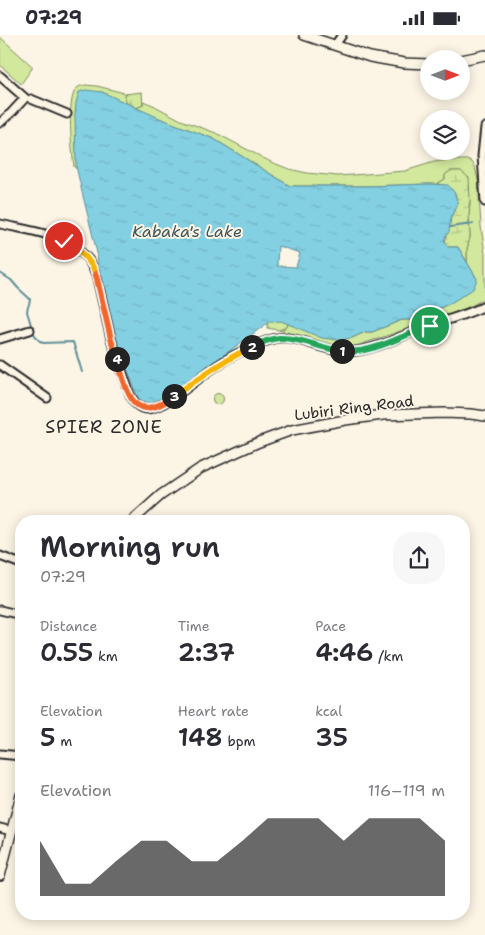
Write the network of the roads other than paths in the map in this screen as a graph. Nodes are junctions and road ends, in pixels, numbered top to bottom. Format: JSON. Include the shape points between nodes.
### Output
{"nodes":[{"id":1,"x":304,"y":35,"type":"edge"},
{"id":2,"x":342,"y":35,"type":"edge"},
{"id":3,"x":335,"y":45,"type":"junction"},
{"id":4,"x":484,"y":57,"type":"edge"},
{"id":5,"x":470,"y":59,"type":"edge"},
{"id":6,"x":420,"y":64,"type":"edge"},
{"id":7,"x":0,"y":76,"type":"edge"},
{"id":8,"x":32,"y":99,"type":"dead end"},
{"id":9,"x":68,"y":114,"type":"dead end"},
{"id":10,"x":0,"y":123,"type":"edge"},
{"id":11,"x":485,"y":127,"type":"edge"},
{"id":12,"x":485,"y":202,"type":"edge"},
{"id":13,"x":0,"y":224,"type":"edge"},
{"id":14,"x":485,"y":306,"type":"edge"},
{"id":15,"x":30,"y":330,"type":"dead end"},
{"id":16,"x":0,"y":339,"type":"edge"},
{"id":17,"x":0,"y":365,"type":"edge"},
{"id":18,"x":47,"y":398,"type":"dead end"},
{"id":19,"x":485,"y":416,"type":"edge"},
{"id":20,"x":139,"y":515,"type":"edge"},
{"id":21,"x":0,"y":557,"type":"edge"},
{"id":22,"x":15,"y":562,"type":"edge"},
{"id":23,"x":0,"y":610,"type":"edge"},
{"id":24,"x":15,"y":614,"type":"edge"},
{"id":25,"x":0,"y":755,"type":"edge"},
{"id":26,"x":15,"y":756,"type":"edge"},
{"id":27,"x":15,"y":819,"type":"edge"},
{"id":28,"x":0,"y":828,"type":"edge"},
{"id":29,"x":12,"y":831,"type":"junction"},
{"id":30,"x":0,"y":876,"type":"edge"}],
"edges":[{"from":1,"to":3,"type":"main road"},
{"from":2,"to":3,"type":"street"},
{"from":3,"to":6,"type":"main road","via":[[370,57]]},
{"from":4,"to":5,"type":"main road"},
{"from":7,"to":10,"type":"street","via":[[25,97]]},
{"from":8,"to":9,"type":"street"},
{"from":11,"to":12,"type":"street","via":[[482,156]]},
{"from":13,"to":14,"type":"street","via":[[56,237],[88,259],[94,269],[111,339],[130,395],[134,403],[146,409],[165,402],[234,355],[267,341],[289,339],[330,350],[353,351],[377,346]]},
{"from":15,"to":16,"type":"street"},
{"from":17,"to":18,"type":"street"},
{"from":19,"to":20,"type":"main road","name":"Lubiri Ring Road","via":[[444,413],[383,415],[292,430],[259,441],[201,468],[161,495]]},
{"from":21,"to":22,"type":"street"},
{"from":23,"to":24,"type":"street"},
{"from":25,"to":26,"type":"street"},
{"from":27,"to":29,"type":"main road"},
{"from":28,"to":29,"type":"street"},
{"from":29,"to":30,"type":"main road"}]}
